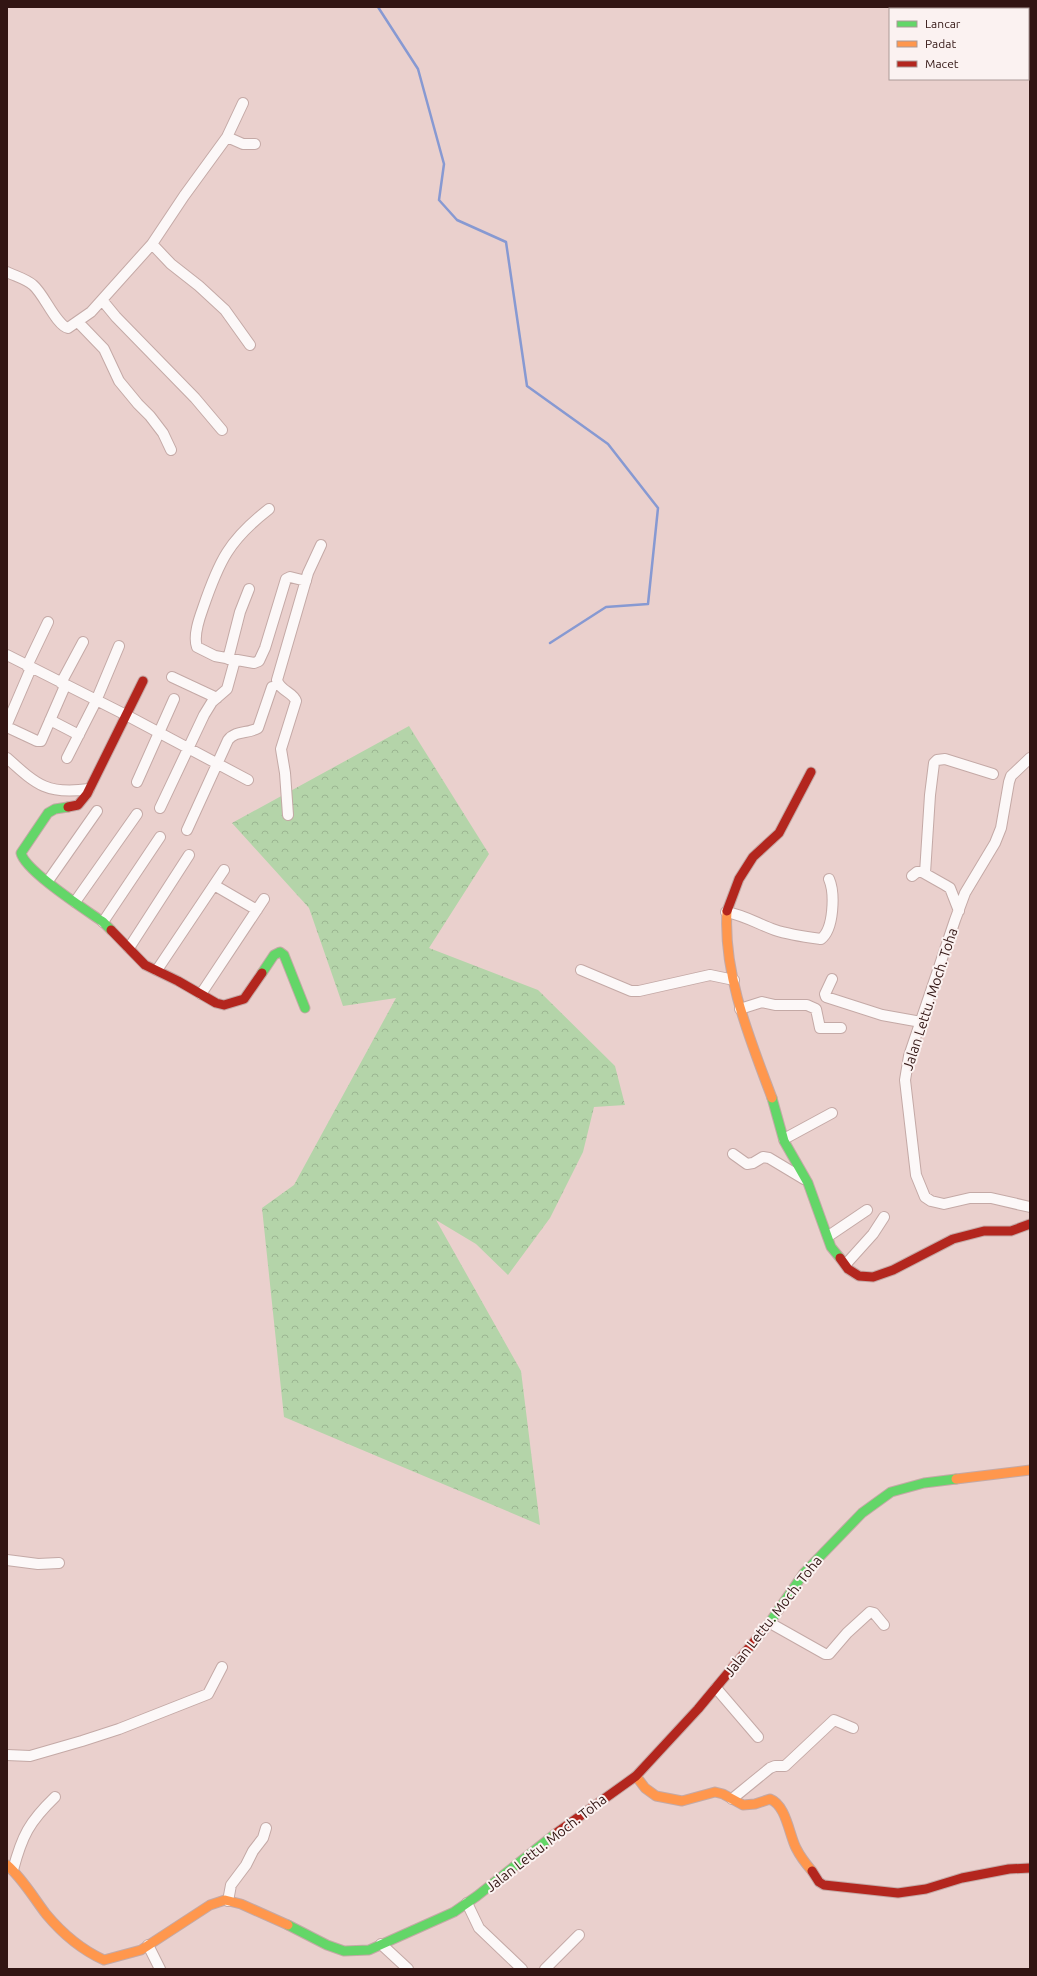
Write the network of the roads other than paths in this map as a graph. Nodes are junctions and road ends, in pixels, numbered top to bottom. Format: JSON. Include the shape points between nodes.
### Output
{"nodes":[{"id":1,"x":244,"y":103,"type":"dead end"},
{"id":2,"x":227,"y":137,"type":"junction"},
{"id":3,"x":255,"y":144,"type":"dead end"},
{"id":4,"x":152,"y":244,"type":"junction"},
{"id":5,"x":7,"y":272,"type":"edge"},
{"id":6,"x":102,"y":300,"type":"junction"},
{"id":7,"x":78,"y":322,"type":"junction"},
{"id":8,"x":250,"y":345,"type":"dead end"},
{"id":9,"x":222,"y":430,"type":"dead end"},
{"id":10,"x":171,"y":450,"type":"dead end"},
{"id":11,"x":269,"y":509,"type":"dead end"},
{"id":12,"x":321,"y":545,"type":"dead end"},
{"id":13,"x":306,"y":581,"type":"junction"},
{"id":14,"x":249,"y":589,"type":"dead end"},
{"id":15,"x":48,"y":622,"type":"dead end"},
{"id":16,"x":83,"y":642,"type":"dead end"},
{"id":17,"x":119,"y":646,"type":"dead end"},
{"id":18,"x":7,"y":655,"type":"edge"},
{"id":19,"x":232,"y":660,"type":"junction"},
{"id":20,"x":29,"y":667,"type":"junction"},
{"id":21,"x":172,"y":677,"type":"dead end"},
{"id":22,"x":143,"y":681,"type":"dead end"},
{"id":23,"x":63,"y":684,"type":"junction"},
{"id":24,"x":272,"y":687,"type":"dead end"},
{"id":25,"x":217,"y":698,"type":"junction"},
{"id":26,"x":174,"y":699,"type":"dead end"},
{"id":27,"x":96,"y":701,"type":"junction"},
{"id":28,"x":126,"y":715,"type":"junction"},
{"id":29,"x":50,"y":720,"type":"junction"},
{"id":30,"x":7,"y":725,"type":"edge"},
{"id":31,"x":159,"y":732,"type":"junction"},
{"id":32,"x":79,"y":735,"type":"junction"},
{"id":33,"x":187,"y":749,"type":"junction"},
{"id":34,"x":7,"y":758,"type":"edge"},
{"id":35,"x":67,"y":758,"type":"dead end"},
{"id":36,"x":1030,"y":758,"type":"edge"},
{"id":37,"x":217,"y":765,"type":"junction"},
{"id":38,"x":811,"y":772,"type":"dead end"},
{"id":39,"x":993,"y":774,"type":"dead end"},
{"id":40,"x":248,"y":780,"type":"dead end"},
{"id":41,"x":137,"y":782,"type":"dead end"},
{"id":42,"x":88,"y":792,"type":"junction"},
{"id":43,"x":160,"y":808,"type":"dead end"},
{"id":44,"x":98,"y":811,"type":"dead end"},
{"id":45,"x":136,"y":814,"type":"dead end"},
{"id":46,"x":288,"y":815,"type":"dead end"},
{"id":47,"x":187,"y":830,"type":"dead end"},
{"id":48,"x":160,"y":838,"type":"dead end"},
{"id":49,"x":189,"y":855,"type":"dead end"},
{"id":50,"x":224,"y":870,"type":"dead end"},
{"id":51,"x":925,"y":873,"type":"junction"},
{"id":52,"x":912,"y":876,"type":"dead end"},
{"id":53,"x":829,"y":879,"type":"dead end"},
{"id":54,"x":48,"y":881,"type":"junction"},
{"id":55,"x":214,"y":885,"type":"junction"},
{"id":56,"x":264,"y":899,"type":"dead end"},
{"id":57,"x":75,"y":902,"type":"junction"},
{"id":58,"x":257,"y":910,"type":"junction"},
{"id":59,"x":959,"y":911,"type":"junction"},
{"id":60,"x":726,"y":912,"type":"junction"},
{"id":61,"x":103,"y":922,"type":"junction"},
{"id":62,"x":128,"y":948,"type":"junction"},
{"id":63,"x":156,"y":970,"type":"junction"},
{"id":64,"x":581,"y":970,"type":"dead end"},
{"id":65,"x":734,"y":980,"type":"junction"},
{"id":66,"x":832,"y":980,"type":"dead end"},
{"id":67,"x":201,"y":994,"type":"junction"},
{"id":68,"x":745,"y":1007,"type":"junction"},
{"id":69,"x":305,"y":1008,"type":"dead end"},
{"id":70,"x":921,"y":1022,"type":"junction"},
{"id":71,"x":841,"y":1028,"type":"dead end"},
{"id":72,"x":832,"y":1113,"type":"dead end"},
{"id":73,"x":788,"y":1137,"type":"junction"},
{"id":74,"x":734,"y":1154,"type":"dead end"},
{"id":75,"x":806,"y":1180,"type":"junction"},
{"id":76,"x":1030,"y":1207,"type":"edge"},
{"id":77,"x":867,"y":1210,"type":"dead end"},
{"id":78,"x":884,"y":1217,"type":"dead end"},
{"id":79,"x":1030,"y":1224,"type":"edge"},
{"id":80,"x":831,"y":1235,"type":"junction"},
{"id":81,"x":847,"y":1263,"type":"junction"},
{"id":82,"x":1030,"y":1470,"type":"edge"},
{"id":83,"x":7,"y":1560,"type":"edge"},
{"id":84,"x":59,"y":1563,"type":"dead end"},
{"id":85,"x":770,"y":1623,"type":"junction"},
{"id":86,"x":884,"y":1625,"type":"dead end"},
{"id":87,"x":222,"y":1667,"type":"dead end"},
{"id":88,"x":716,"y":1688,"type":"junction"},
{"id":89,"x":852,"y":1728,"type":"dead end"},
{"id":90,"x":758,"y":1737,"type":"dead end"},
{"id":91,"x":7,"y":1755,"type":"edge"},
{"id":92,"x":636,"y":1776,"type":"junction"},
{"id":93,"x":55,"y":1797,"type":"dead end"},
{"id":94,"x":732,"y":1799,"type":"junction"},
{"id":95,"x":266,"y":1828,"type":"dead end"},
{"id":96,"x":10,"y":1868,"type":"edge"},
{"id":97,"x":1030,"y":1868,"type":"edge"},
{"id":98,"x":228,"y":1901,"type":"junction"},
{"id":99,"x":467,"y":1903,"type":"junction"},
{"id":100,"x":579,"y":1935,"type":"dead end"},
{"id":101,"x":381,"y":1944,"type":"junction"},
{"id":102,"x":148,"y":1945,"type":"junction"},
{"id":103,"x":160,"y":1969,"type":"edge"},
{"id":104,"x":408,"y":1969,"type":"edge"},
{"id":105,"x":522,"y":1969,"type":"edge"},
{"id":106,"x":544,"y":1969,"type":"edge"}],
"edges":[{"from":1,"to":2,"type":"street"},
{"from":2,"to":3,"type":"street","via":[[243,144]]},
{"from":2,"to":4,"type":"street"},
{"from":4,"to":6,"type":"street"},
{"from":4,"to":8,"type":"street","via":[[171,264],[225,310]]},
{"from":5,"to":7,"type":"street","via":[[31,283],[65,327],[68,328]]},
{"from":6,"to":7,"type":"street"},
{"from":6,"to":9,"type":"street"},
{"from":7,"to":10,"type":"street","via":[[104,349],[119,381],[150,416]]},
{"from":11,"to":19,"type":"street","via":[[247,526],[227,552],[216,572],[200,618],[197,647],[215,656]]},
{"from":12,"to":13,"type":"street"},
{"from":13,"to":19,"type":"street","via":[[290,577],[286,579],[261,660],[254,663]]},
{"from":13,"to":46,"type":"street","via":[[277,680],[280,687],[296,701],[281,749]]},
{"from":14,"to":19,"type":"street","via":[[240,612]]},
{"from":15,"to":20,"type":"street"},
{"from":16,"to":23,"type":"street"},
{"from":17,"to":27,"type":"street"},
{"from":18,"to":20,"type":"street"},
{"from":19,"to":25,"type":"street","via":[[227,689]]},
{"from":20,"to":23,"type":"street"},
{"from":20,"to":30,"type":"street"},
{"from":21,"to":25,"type":"street"},
{"from":22,"to":28,"type":"street"},
{"from":23,"to":27,"type":"street"},
{"from":23,"to":29,"type":"street"},
{"from":24,"to":37,"type":"street","via":[[258,728],[231,736]]},
{"from":25,"to":33,"type":"street","via":[[204,715]]},
{"from":26,"to":31,"type":"street"},
{"from":27,"to":28,"type":"street"},
{"from":27,"to":32,"type":"street"},
{"from":28,"to":31,"type":"street"},
{"from":28,"to":42,"type":"street"},
{"from":29,"to":30,"type":"street","via":[[39,742]]},
{"from":29,"to":32,"type":"street"},
{"from":31,"to":33,"type":"street"},
{"from":31,"to":41,"type":"street"},
{"from":32,"to":35,"type":"street"},
{"from":33,"to":37,"type":"street"},
{"from":33,"to":43,"type":"street"},
{"from":34,"to":42,"type":"street","via":[[45,788]]},
{"from":36,"to":59,"type":"street","name":"Jalan Lettu. Moch. Toha","via":[[1008,782],[1001,828],[965,893]]},
{"from":37,"to":40,"type":"street"},
{"from":37,"to":47,"type":"street"},
{"from":38,"to":60,"type":"street","via":[[779,834],[745,867]]},
{"from":39,"to":51,"type":"street","via":[[945,759],[936,760],[930,788]]},
{"from":42,"to":54,"type":"street","via":[[78,805],[55,809],[48,813],[21,853],[23,861]]},
{"from":44,"to":54,"type":"street"},
{"from":45,"to":57,"type":"street"},
{"from":48,"to":61,"type":"street"},
{"from":49,"to":62,"type":"street"},
{"from":50,"to":55,"type":"street"},
{"from":51,"to":52,"type":"street","via":[[917,872]]},
{"from":51,"to":59,"type":"street","via":[[950,888]]},
{"from":53,"to":60,"type":"street","via":[[832,885],[833,908],[828,930],[821,939],[774,930],[750,918]]},
{"from":54,"to":57,"type":"street"},
{"from":55,"to":58,"type":"street"},
{"from":55,"to":63,"type":"street"},
{"from":56,"to":58,"type":"street"},
{"from":57,"to":61,"type":"street"},
{"from":58,"to":67,"type":"street"},
{"from":59,"to":70,"type":"street","name":"Jalan Lettu. Moch. Toha"},
{"from":60,"to":65,"type":"street"},
{"from":61,"to":62,"type":"street"},
{"from":62,"to":63,"type":"street","via":[[145,965]]},
{"from":63,"to":67,"type":"street"},
{"from":64,"to":65,"type":"street","via":[[631,991],[710,975]]},
{"from":65,"to":68,"type":"street"},
{"from":66,"to":70,"type":"street","via":[[826,997],[882,1015]]},
{"from":67,"to":69,"type":"street","via":[[224,1005],[244,999],[274,955],[280,952],[284,955]]},
{"from":68,"to":71,"type":"street","via":[[762,1002],[811,1006],[816,1009],[820,1028]]},
{"from":68,"to":73,"type":"street","via":[[774,1104]]},
{"from":70,"to":76,"type":"street","name":"Jalan Lettu. Moch. Toha","via":[[909,1056],[905,1080],[913,1156],[922,1194],[931,1201],[944,1204],[970,1198],[991,1198]]},
{"from":72,"to":73,"type":"street"},
{"from":73,"to":75,"type":"street","via":[[793,1159]]},
{"from":74,"to":75,"type":"street","via":[[747,1164],[763,1157],[768,1158]]},
{"from":75,"to":80,"type":"street"},
{"from":77,"to":80,"type":"street"},
{"from":78,"to":81,"type":"street","via":[[873,1234]]},
{"from":79,"to":81,"type":"street","via":[[1011,1231],[984,1231],[954,1239],[893,1270],[873,1277],[860,1276]]},
{"from":80,"to":81,"type":"street","via":[[830,1247]]},
{"from":82,"to":85,"type":"street","name":"Jalan Lettu. Moch. Toha","via":[[924,1483],[891,1492],[862,1513],[820,1555],[804,1573]]},
{"from":83,"to":84,"type":"street","via":[[38,1564]]},
{"from":85,"to":86,"type":"street","via":[[825,1654],[870,1612]]},
{"from":85,"to":88,"type":"street","name":"Jalan Lettu. Moch. Toha"},
{"from":87,"to":91,"type":"street","via":[[208,1694],[82,1741],[30,1756]]},
{"from":88,"to":90,"type":"street"},
{"from":88,"to":92,"type":"street","name":"Jalan Lettu. Moch. Toha"},
{"from":89,"to":94,"type":"street","via":[[834,1720],[785,1766],[770,1768]]},
{"from":92,"to":94,"type":"street","via":[[645,1788],[656,1796],[682,1801],[715,1792]]},
{"from":92,"to":99,"type":"street","name":"Jalan Lettu. Moch. Toha","via":[[531,1851]]},
{"from":93,"to":96,"type":"street","via":[[26,1829]]},
{"from":94,"to":97,"type":"street","via":[[748,1806],[770,1799],[775,1801],[804,1861],[818,1882],[832,1887],[898,1893],[926,1889],[962,1878]]},
{"from":95,"to":98,"type":"street","via":[[263,1838],[231,1885]]},
{"from":96,"to":102,"type":"street","via":[[47,1915],[75,1942],[95,1956],[104,1960],[114,1959]]},
{"from":98,"to":101,"type":"street","name":"Jalan Lettu. Moch. Toha","via":[[241,1904],[344,1951],[369,1950]]},
{"from":98,"to":102,"type":"street","via":[[210,1905]]},
{"from":99,"to":101,"type":"street","name":"Jalan Lettu. Moch. Toha","via":[[454,1912]]},
{"from":99,"to":105,"type":"street","via":[[479,1928]]},
{"from":100,"to":106,"type":"street"},
{"from":101,"to":104,"type":"street"},
{"from":102,"to":103,"type":"street"}]}
